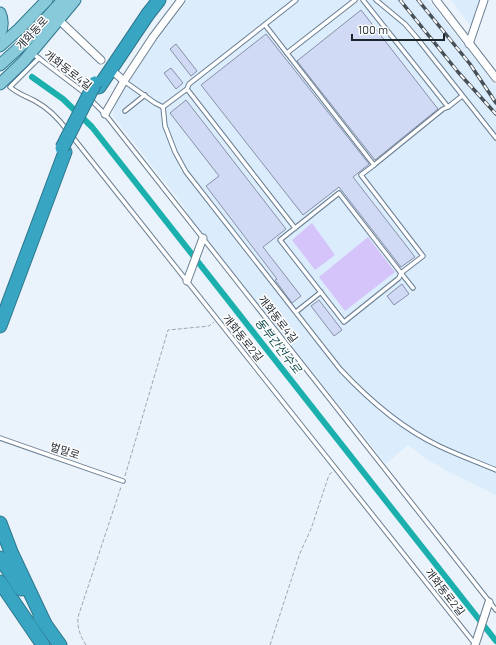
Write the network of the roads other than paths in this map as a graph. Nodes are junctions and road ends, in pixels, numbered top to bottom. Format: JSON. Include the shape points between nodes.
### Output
{"nodes":[{"id":1,"x":47,"y":0,"type":"edge"},
{"id":2,"x":63,"y":0,"type":"edge"},
{"id":3,"x":75,"y":0,"type":"edge"},
{"id":4,"x":150,"y":0,"type":"edge"},
{"id":5,"x":159,"y":0,"type":"edge"},
{"id":6,"x":181,"y":0,"type":"edge"},
{"id":7,"x":296,"y":0,"type":"edge"},
{"id":8,"x":355,"y":0,"type":"edge"},
{"id":9,"x":363,"y":0,"type":"edge"},
{"id":10,"x":376,"y":0,"type":"edge"},
{"id":11,"x":436,"y":0,"type":"edge"},
{"id":12,"x":484,"y":0,"type":"edge"},
{"id":13,"x":0,"y":13,"type":"edge"},
{"id":14,"x":59,"y":20,"type":"junction"},
{"id":15,"x":264,"y":25,"type":"junction"},
{"id":16,"x":0,"y":33,"type":"edge"},
{"id":17,"x":469,"y":44,"type":"junction"},
{"id":18,"x":0,"y":46,"type":"edge"},
{"id":19,"x":287,"y":53,"type":"junction"},
{"id":20,"x":35,"y":55,"type":"junction"},
{"id":21,"x":101,"y":60,"type":"dead end"},
{"id":22,"x":0,"y":65,"type":"edge"},
{"id":23,"x":115,"y":73,"type":"dead end"},
{"id":24,"x":496,"y":78,"type":"edge"},
{"id":25,"x":124,"y":81,"type":"junction"},
{"id":26,"x":0,"y":84,"type":"edge"},
{"id":27,"x":97,"y":85,"type":"junction"},
{"id":28,"x":187,"y":89,"type":"junction"},
{"id":29,"x":145,"y":95,"type":"junction"},
{"id":30,"x":462,"y":96,"type":"junction"},
{"id":31,"x":163,"y":107,"type":"junction"},
{"id":32,"x":448,"y":107,"type":"junction"},
{"id":33,"x":125,"y":111,"type":"dead end"},
{"id":34,"x":105,"y":114,"type":"junction"},
{"id":35,"x":496,"y":138,"type":"edge"},
{"id":36,"x":63,"y":150,"type":"junction"},
{"id":37,"x":374,"y":165,"type":"junction"},
{"id":38,"x":296,"y":228,"type":"junction"},
{"id":39,"x":203,"y":238,"type":"junction"},
{"id":40,"x":401,"y":273,"type":"junction"},
{"id":41,"x":188,"y":278,"type":"junction"},
{"id":42,"x":413,"y":288,"type":"dead end"},
{"id":43,"x":321,"y":292,"type":"junction"},
{"id":44,"x":0,"y":311,"type":"edge"},
{"id":45,"x":296,"y":312,"type":"junction"},
{"id":46,"x":0,"y":326,"type":"edge"},
{"id":47,"x":0,"y":438,"type":"edge"},
{"id":48,"x":496,"y":470,"type":"edge"},
{"id":49,"x":123,"y":481,"type":"road end"},
{"id":50,"x":0,"y":523,"type":"edge"},
{"id":51,"x":0,"y":558,"type":"edge"},
{"id":52,"x":0,"y":582,"type":"edge"},
{"id":53,"x":488,"y":605,"type":"junction"},
{"id":54,"x":496,"y":610,"type":"edge"},
{"id":55,"x":45,"y":624,"type":"junction"},
{"id":56,"x":475,"y":644,"type":"edge"},
{"id":57,"x":43,"y":645,"type":"edge"},
{"id":58,"x":60,"y":645,"type":"edge"}],
"edges":[{"from":1,"to":18,"type":"main road","name":"개화동로"},
{"from":2,"to":22,"type":"main road","name":"개화동로"},
{"from":3,"to":14,"type":"main road"},
{"from":4,"to":27,"type":"highway"},
{"from":5,"to":27,"type":"highway"},
{"from":6,"to":25,"type":"street"},
{"from":7,"to":15,"type":"lane"},
{"from":8,"to":19,"type":"lane"},
{"from":9,"to":32,"type":"lane"},
{"from":10,"to":30,"type":"lane","via":[[405,24]]},
{"from":11,"to":17,"type":"street"},
{"from":12,"to":17,"type":"street"},
{"from":13,"to":16,"type":"main road"},
{"from":14,"to":20,"type":"main road"},
{"from":14,"to":21,"type":"street"},
{"from":15,"to":19,"type":"lane"},
{"from":15,"to":28,"type":"lane","via":[[189,84]]},
{"from":17,"to":24,"type":"street"},
{"from":19,"to":37,"type":"lane"},
{"from":20,"to":26,"type":"main road","via":[[24,61]]},
{"from":20,"to":34,"type":"lane","name":"개화동로4길","via":[[83,91]]},
{"from":20,"to":41,"type":"lane","name":"개화동로2길","via":[[10,87],[34,100],[58,118]]},
{"from":23,"to":25,"type":"street"},
{"from":25,"to":29,"type":"lane"},
{"from":25,"to":34,"type":"street"},
{"from":27,"to":36,"type":"highway"},
{"from":28,"to":31,"type":"lane"},
{"from":28,"to":38,"type":"lane"},
{"from":29,"to":31,"type":"lane"},
{"from":29,"to":33,"type":"lane"},
{"from":30,"to":32,"type":"lane"},
{"from":30,"to":35,"type":"lane"},
{"from":31,"to":45,"type":"lane","via":[[165,126],[186,172]]},
{"from":32,"to":37,"type":"lane"},
{"from":34,"to":39,"type":"lane","name":"개화동로4길"},
{"from":36,"to":44,"type":"highway"},
{"from":36,"to":46,"type":"highway"},
{"from":37,"to":40,"type":"lane","via":[[360,175],[424,256]]},
{"from":38,"to":40,"type":"lane","via":[[339,193]]},
{"from":38,"to":43,"type":"lane","via":[[280,240]]},
{"from":39,"to":41,"type":"street"},
{"from":39,"to":53,"type":"lane","name":"개화동로4길"},
{"from":40,"to":42,"type":"lane"},
{"from":40,"to":43,"type":"lane","via":[[399,278],[344,322]]},
{"from":41,"to":56,"type":"lane","name":"개화동로2길","via":[[218,320]]},
{"from":43,"to":45,"type":"lane"},
{"from":45,"to":48,"type":"lane","via":[[340,369],[364,394],[402,424],[425,438]]},
{"from":47,"to":49,"type":"lane","name":"벌말로"},
{"from":50,"to":55,"type":"highway"},
{"from":51,"to":55,"type":"highway"},
{"from":52,"to":57,"type":"highway"},
{"from":53,"to":54,"type":"lane","name":"개화동로4길"},
{"from":53,"to":56,"type":"street"},
{"from":55,"to":58,"type":"highway"}]}
